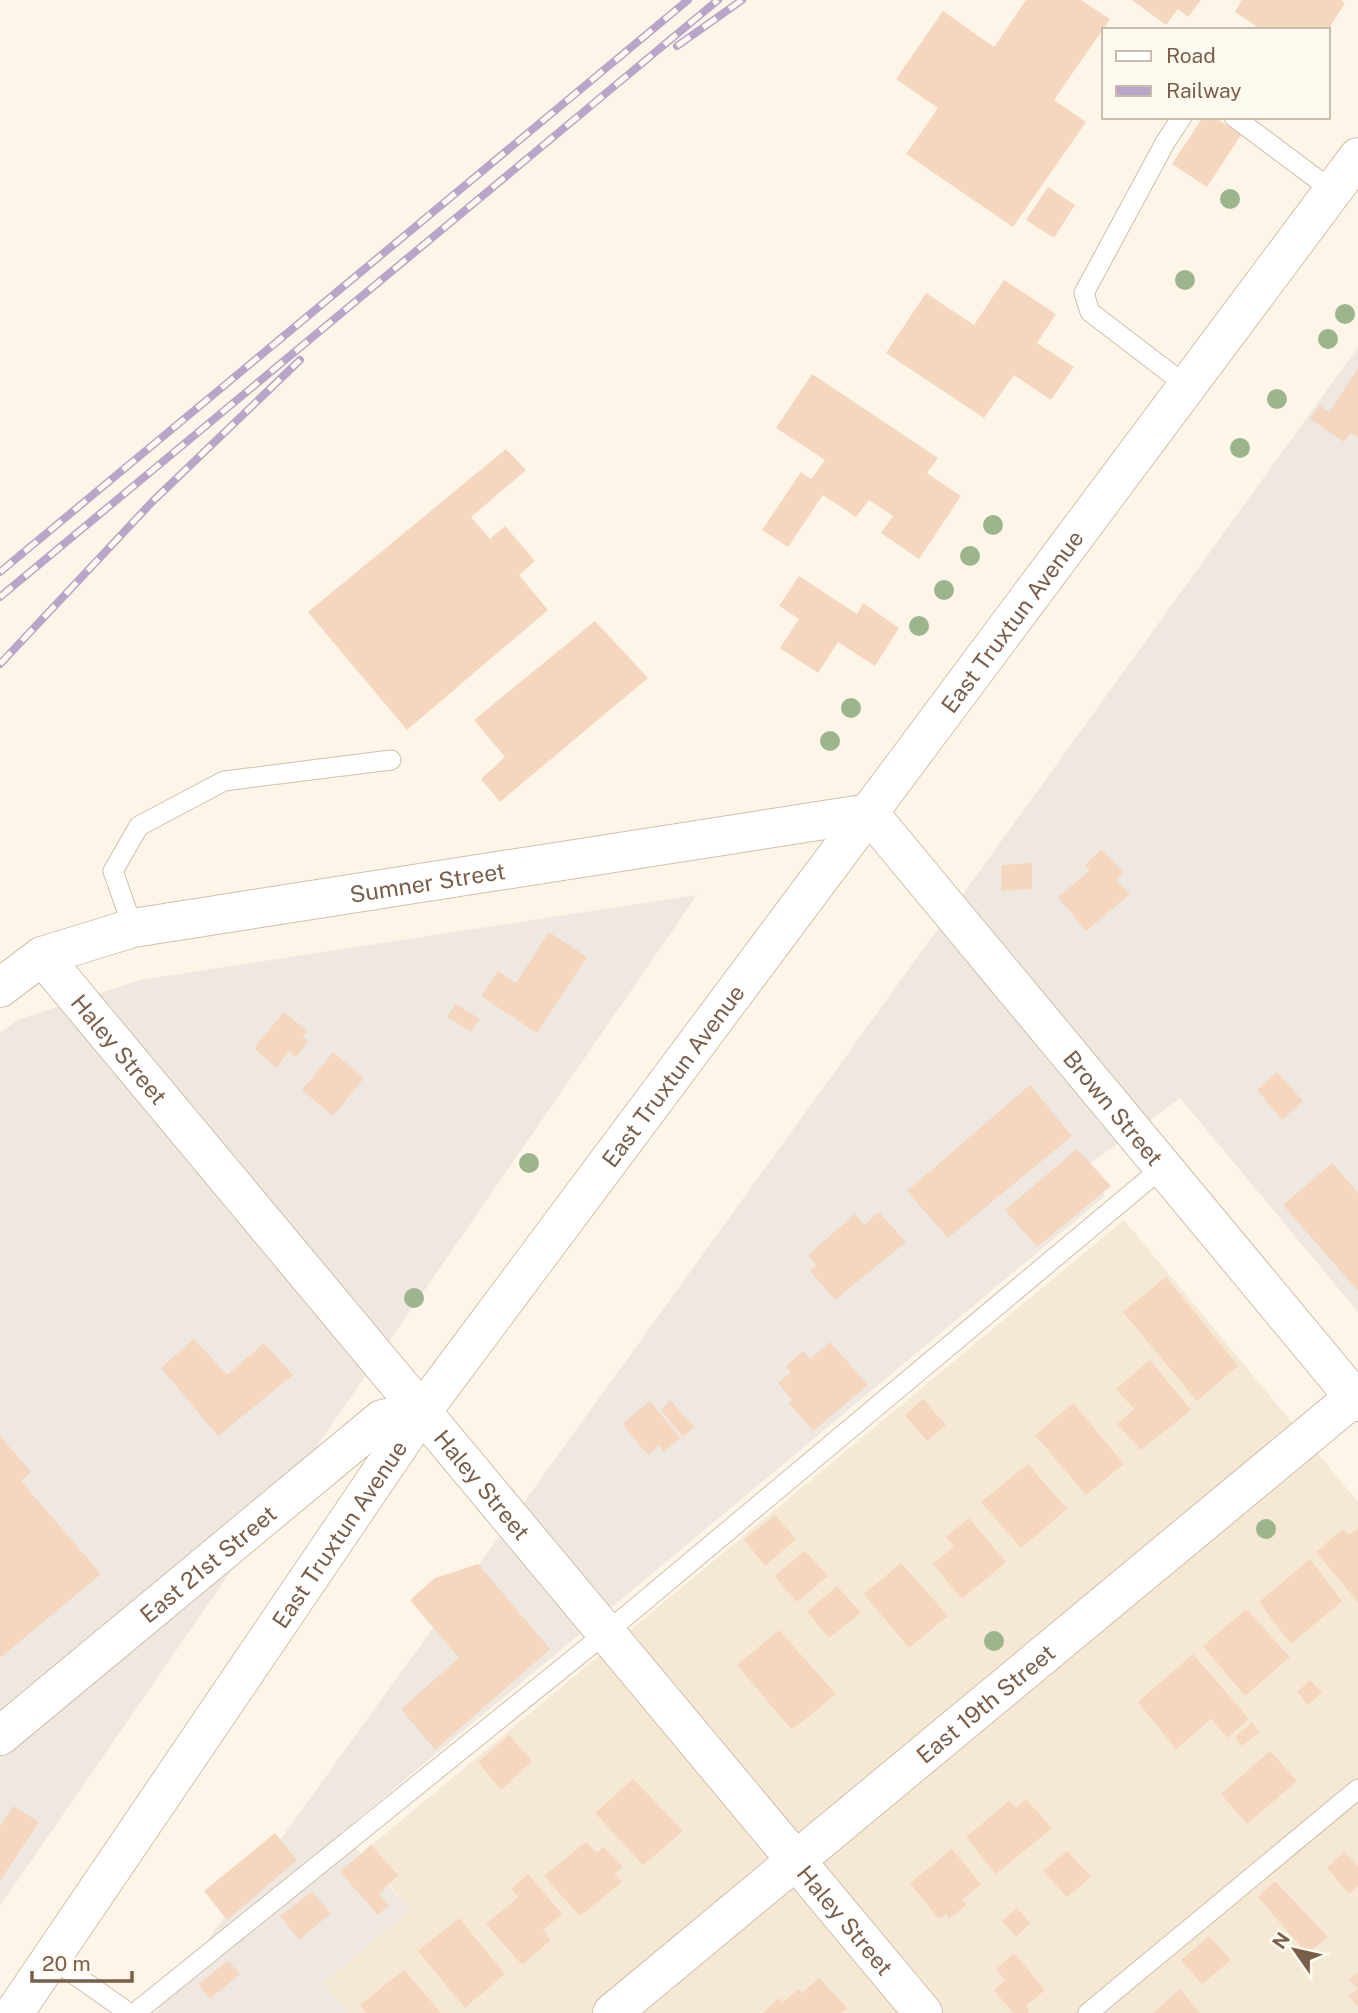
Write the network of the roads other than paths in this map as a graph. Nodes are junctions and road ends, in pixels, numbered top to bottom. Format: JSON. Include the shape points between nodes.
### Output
{"nodes":[{"id":1,"x":1181,"y":119,"type":"edge"},
{"id":2,"x":1237,"y":119,"type":"edge"},
{"id":3,"x":1358,"y":157,"type":"edge"},
{"id":4,"x":1333,"y":191,"type":"junction"},
{"id":5,"x":1187,"y":386,"type":"junction"},
{"id":6,"x":391,"y":760,"type":"dead end"},
{"id":7,"x":869,"y":813,"type":"junction"},
{"id":8,"x":133,"y":928,"type":"junction"},
{"id":9,"x":42,"y":956,"type":"junction"},
{"id":10,"x":0,"y":988,"type":"edge"},
{"id":11,"x":1163,"y":1167,"type":"junction"},
{"id":12,"x":1357,"y":1398,"type":"edge"},
{"id":13,"x":423,"y":1410,"type":"junction"},
{"id":14,"x":607,"y":1632,"type":"junction"},
{"id":15,"x":0,"y":1736,"type":"edge"},
{"id":16,"x":1358,"y":1790,"type":"edge"},
{"id":17,"x":796,"y":1860,"type":"junction"},
{"id":18,"x":51,"y":1958,"type":"junction"},
{"id":19,"x":14,"y":2013,"type":"edge"},
{"id":20,"x":129,"y":2013,"type":"edge"},
{"id":21,"x":135,"y":2013,"type":"edge"},
{"id":22,"x":612,"y":2013,"type":"edge"},
{"id":23,"x":923,"y":2013,"type":"edge"},
{"id":24,"x":1088,"y":2013,"type":"edge"}],
"edges":[{"from":1,"to":5,"type":"lane","via":[[1084,293],[1090,312]]},
{"from":2,"to":4,"type":"lane"},
{"from":3,"to":4,"type":"street","name":"East Truxtun Avenue"},
{"from":4,"to":5,"type":"street","name":"East Truxtun Avenue"},
{"from":5,"to":7,"type":"street","name":"East Truxtun Avenue"},
{"from":6,"to":8,"type":"lane","via":[[224,781],[139,826],[113,871]]},
{"from":7,"to":8,"type":"street","name":"Sumner Street"},
{"from":7,"to":11,"type":"street","name":"Brown Street"},
{"from":7,"to":13,"type":"street","name":"East Truxtun Avenue"},
{"from":8,"to":9,"type":"street","name":"Sumner Street"},
{"from":9,"to":10,"type":"street","name":"Sumner Street"},
{"from":9,"to":13,"type":"street","name":"Haley Street"},
{"from":11,"to":12,"type":"street","name":"Brown Street"},
{"from":11,"to":14,"type":"lane"},
{"from":12,"to":17,"type":"street","name":"East 19th Street"},
{"from":13,"to":14,"type":"street","name":"Haley Street"},
{"from":13,"to":15,"type":"street","name":"East 21st Street","via":[[382,1419]]},
{"from":13,"to":18,"type":"street","name":"East Truxtun Avenue"},
{"from":14,"to":17,"type":"street","name":"Haley Street"},
{"from":14,"to":21,"type":"lane"},
{"from":16,"to":24,"type":"lane"},
{"from":17,"to":22,"type":"street","name":"East 19th Street"},
{"from":17,"to":23,"type":"street","name":"Haley Street"},
{"from":18,"to":19,"type":"street","name":"East Truxtun Avenue"},
{"from":18,"to":20,"type":"lane"}]}
